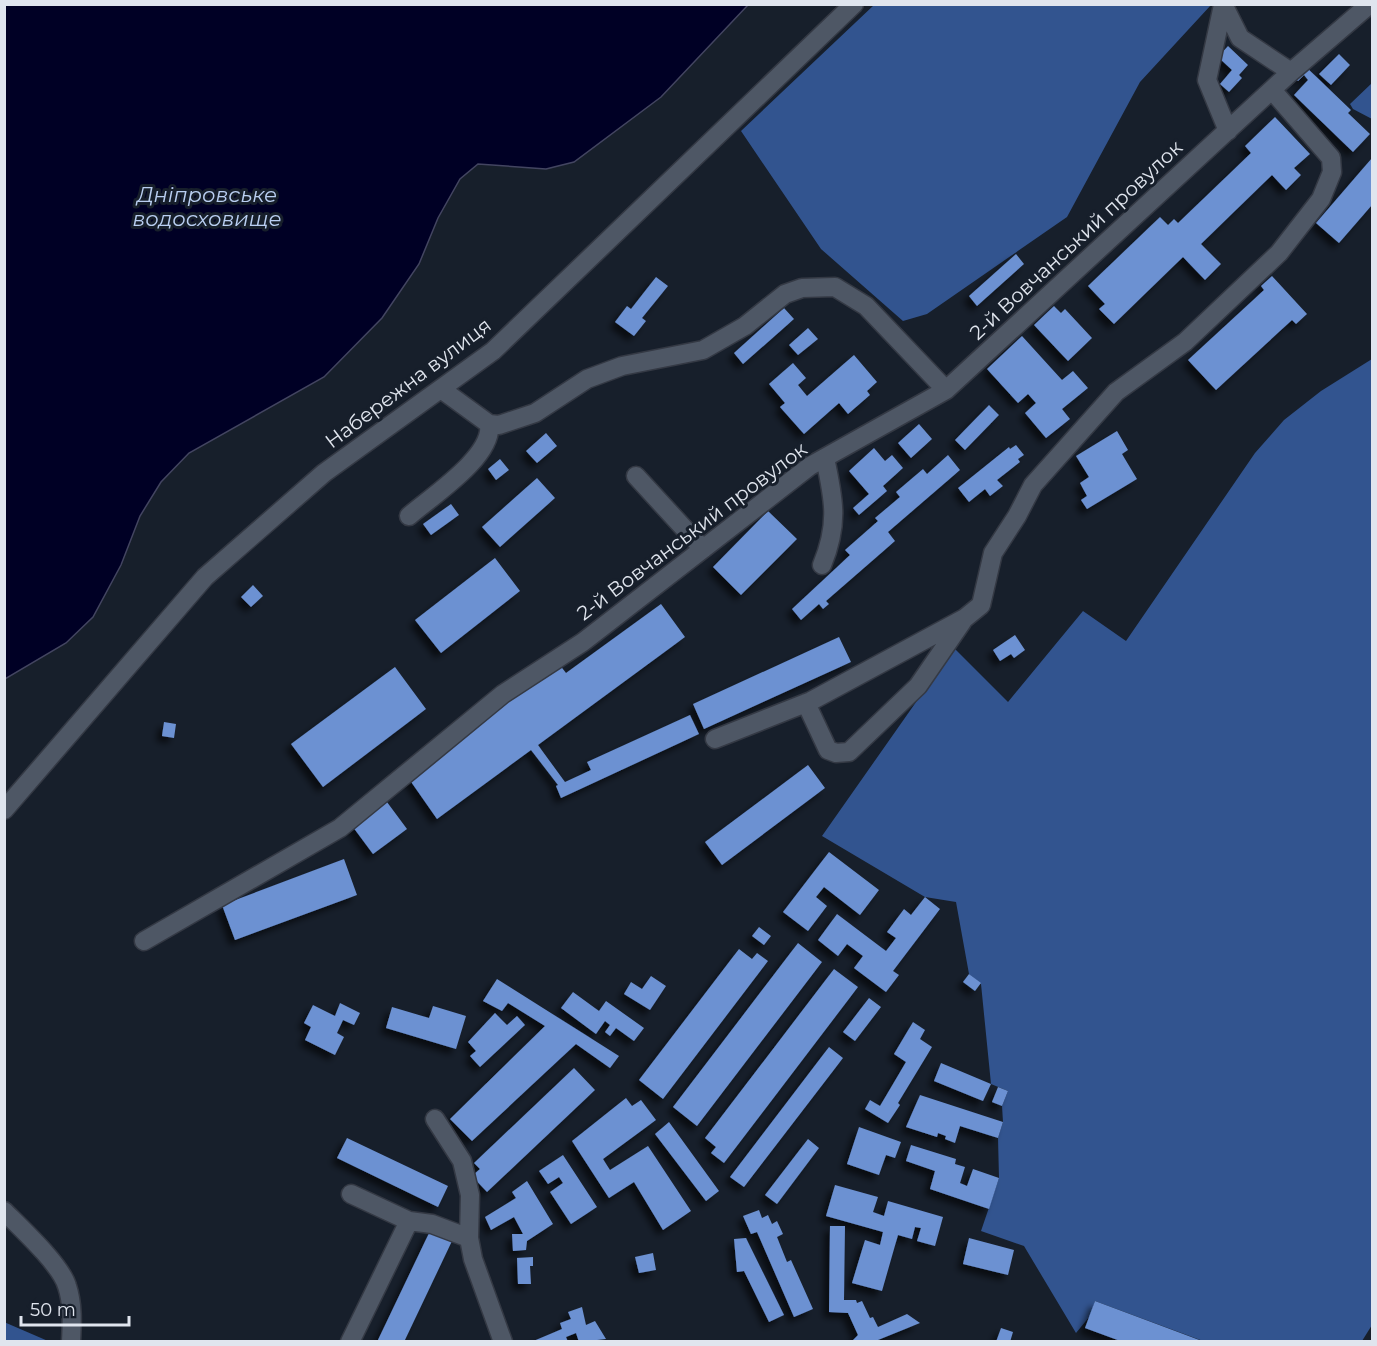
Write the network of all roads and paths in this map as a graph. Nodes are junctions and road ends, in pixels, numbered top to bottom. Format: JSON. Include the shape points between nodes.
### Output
{"nodes":[{"id":1,"x":854,"y":4,"type":"edge"},
{"id":2,"x":1370,"y":4,"type":"edge"},
{"id":3,"x":1222,"y":5,"type":"edge"},
{"id":4,"x":1291,"y":72,"type":"junction"},
{"id":5,"x":1272,"y":90,"type":"junction"},
{"id":6,"x":1228,"y":131,"type":"junction"},
{"id":7,"x":441,"y":389,"type":"junction"},
{"id":8,"x":946,"y":390,"type":"junction"},
{"id":9,"x":489,"y":424,"type":"junction"},
{"id":10,"x":825,"y":458,"type":"junction"},
{"id":11,"x":636,"y":476,"type":"dead end"},
{"id":12,"x":409,"y":516,"type":"dead end"},
{"id":13,"x":703,"y":549,"type":"junction"},
{"id":14,"x":822,"y":565,"type":"dead end"},
{"id":15,"x":965,"y":618,"type":"junction"},
{"id":16,"x":806,"y":703,"type":"junction"},
{"id":17,"x":715,"y":739,"type":"dead end"},
{"id":18,"x":4,"y":810,"type":"edge"},
{"id":19,"x":144,"y":941,"type":"dead end"},
{"id":20,"x":435,"y":1119,"type":"dead end"},
{"id":21,"x":351,"y":1194,"type":"dead end"},
{"id":22,"x":4,"y":1211,"type":"edge"},
{"id":23,"x":409,"y":1221,"type":"junction"},
{"id":24,"x":469,"y":1238,"type":"junction"},
{"id":25,"x":71,"y":1341,"type":"edge"},
{"id":26,"x":350,"y":1341,"type":"edge"},
{"id":27,"x":503,"y":1341,"type":"edge"}],
"edges":[{"from":1,"to":7,"type":"street","name":"Набережна вулиця","via":[[493,351]]},
{"from":2,"to":4,"type":"street","name":"2-й Вовчанський провулок"},
{"from":3,"to":4,"type":"street","via":[[1240,38]]},
{"from":3,"to":6,"type":"street","via":[[1207,80]]},
{"from":4,"to":5,"type":"street","name":"2-й Вовчанський провулок"},
{"from":5,"to":6,"type":"street","name":"2-й Вовчанський провулок"},
{"from":5,"to":15,"type":"street","via":[[1331,158],[1332,172],[1321,198],[1280,253],[1185,342],[1116,392],[1033,485],[993,553],[981,605]]},
{"from":6,"to":8,"type":"street","name":"2-й Вовчанський провулок"},
{"from":7,"to":9,"type":"street"},
{"from":7,"to":18,"type":"street","name":"Набережна вулиця","via":[[324,473],[205,577]]},
{"from":8,"to":9,"type":"street","via":[[866,306],[835,286],[802,288],[785,294],[745,326],[703,350],[622,366],[587,379],[535,413],[499,425]]},
{"from":8,"to":10,"type":"street","name":"2-й Вовчанський провулок"},
{"from":9,"to":12,"type":"street","via":[[489,441],[479,455]]},
{"from":10,"to":13,"type":"street","name":"2-й Вовчанський провулок"},
{"from":10,"to":14,"type":"street","via":[[834,520],[833,537]]},
{"from":11,"to":13,"type":"street"},
{"from":13,"to":19,"type":"street","name":"2-й Вовчанський провулок","via":[[583,642],[503,694],[340,828]]},
{"from":15,"to":16,"type":"street"},
{"from":15,"to":16,"type":"street","via":[[918,686],[849,752],[828,750]]},
{"from":16,"to":17,"type":"street"},
{"from":20,"to":24,"type":"street","via":[[462,1161],[470,1195]]},
{"from":21,"to":23,"type":"street"},
{"from":22,"to":25,"type":"street","via":[[67,1284],[73,1318]]},
{"from":23,"to":24,"type":"street","via":[[432,1224]]},
{"from":23,"to":26,"type":"street"},
{"from":24,"to":27,"type":"street"}]}
